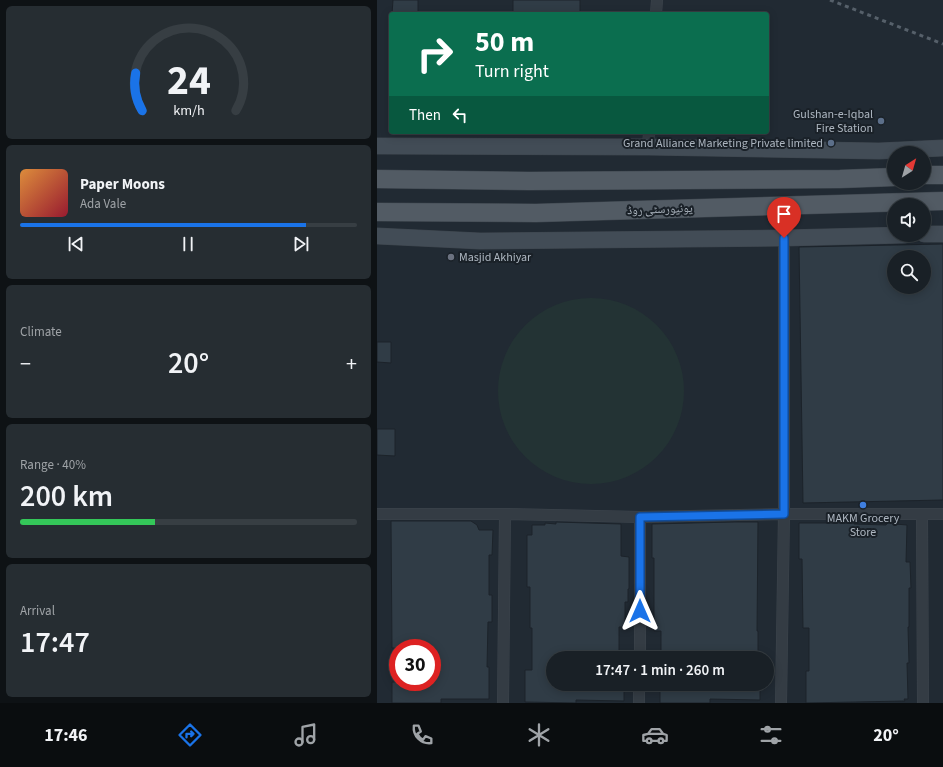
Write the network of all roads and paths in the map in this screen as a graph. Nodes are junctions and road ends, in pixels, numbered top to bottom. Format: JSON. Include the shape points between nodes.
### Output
{"nodes":[{"id":1,"x":657,"y":0,"type":"edge"},
{"id":2,"x":656,"y":12,"type":"edge"},
{"id":3,"x":649,"y":139,"type":"edge"},
{"id":4,"x":377,"y":146,"type":"edge"},
{"id":5,"x":943,"y":148,"type":"edge"},
{"id":6,"x":931,"y":175,"type":"edge"},
{"id":7,"x":943,"y":175,"type":"edge"},
{"id":8,"x":887,"y":177,"type":"edge"},
{"id":9,"x":377,"y":179,"type":"edge"},
{"id":10,"x":943,"y":201,"type":"edge"},
{"id":11,"x":377,"y":212,"type":"edge"},
{"id":12,"x":931,"y":234,"type":"edge"},
{"id":13,"x":943,"y":234,"type":"edge"},
{"id":14,"x":887,"y":235,"type":"edge"},
{"id":15,"x":377,"y":236,"type":"edge"},
{"id":16,"x":784,"y":238,"type":"junction"},
{"id":17,"x":377,"y":514,"type":"edge"},
{"id":18,"x":505,"y":514,"type":"junction"},
{"id":19,"x":784,"y":514,"type":"junction"},
{"id":20,"x":921,"y":514,"type":"junction"},
{"id":21,"x":943,"y":514,"type":"edge"},
{"id":22,"x":640,"y":517,"type":"junction"},
{"id":23,"x":639,"y":651,"type":"edge"},
{"id":24,"x":639,"y":691,"type":"edge"},
{"id":25,"x":503,"y":703,"type":"edge"},
{"id":26,"x":639,"y":703,"type":"edge"},
{"id":27,"x":781,"y":703,"type":"edge"},
{"id":28,"x":923,"y":703,"type":"edge"}],
"edges":[{"from":1,"to":2,"type":"street"},
{"from":3,"to":4,"type":"street"},
{"from":3,"to":5,"type":"street","via":[[879,151]]},
{"from":6,"to":7,"type":"main road"},
{"from":8,"to":9,"type":"main road","via":[[529,181]]},
{"from":10,"to":11,"type":"main road","name":"یونیورسٹی روڈ","via":[[536,213]]},
{"from":12,"to":13,"type":"street"},
{"from":14,"to":16,"type":"street"},
{"from":15,"to":16,"type":"street","via":[[479,241]]},
{"from":16,"to":19,"type":"street"},
{"from":17,"to":18,"type":"street"},
{"from":18,"to":22,"type":"street"},
{"from":18,"to":25,"type":"street"},
{"from":19,"to":20,"type":"street"},
{"from":19,"to":22,"type":"street"},
{"from":19,"to":27,"type":"street"},
{"from":20,"to":21,"type":"street"},
{"from":20,"to":28,"type":"street"},
{"from":22,"to":23,"type":"street"},
{"from":24,"to":26,"type":"street"}]}
